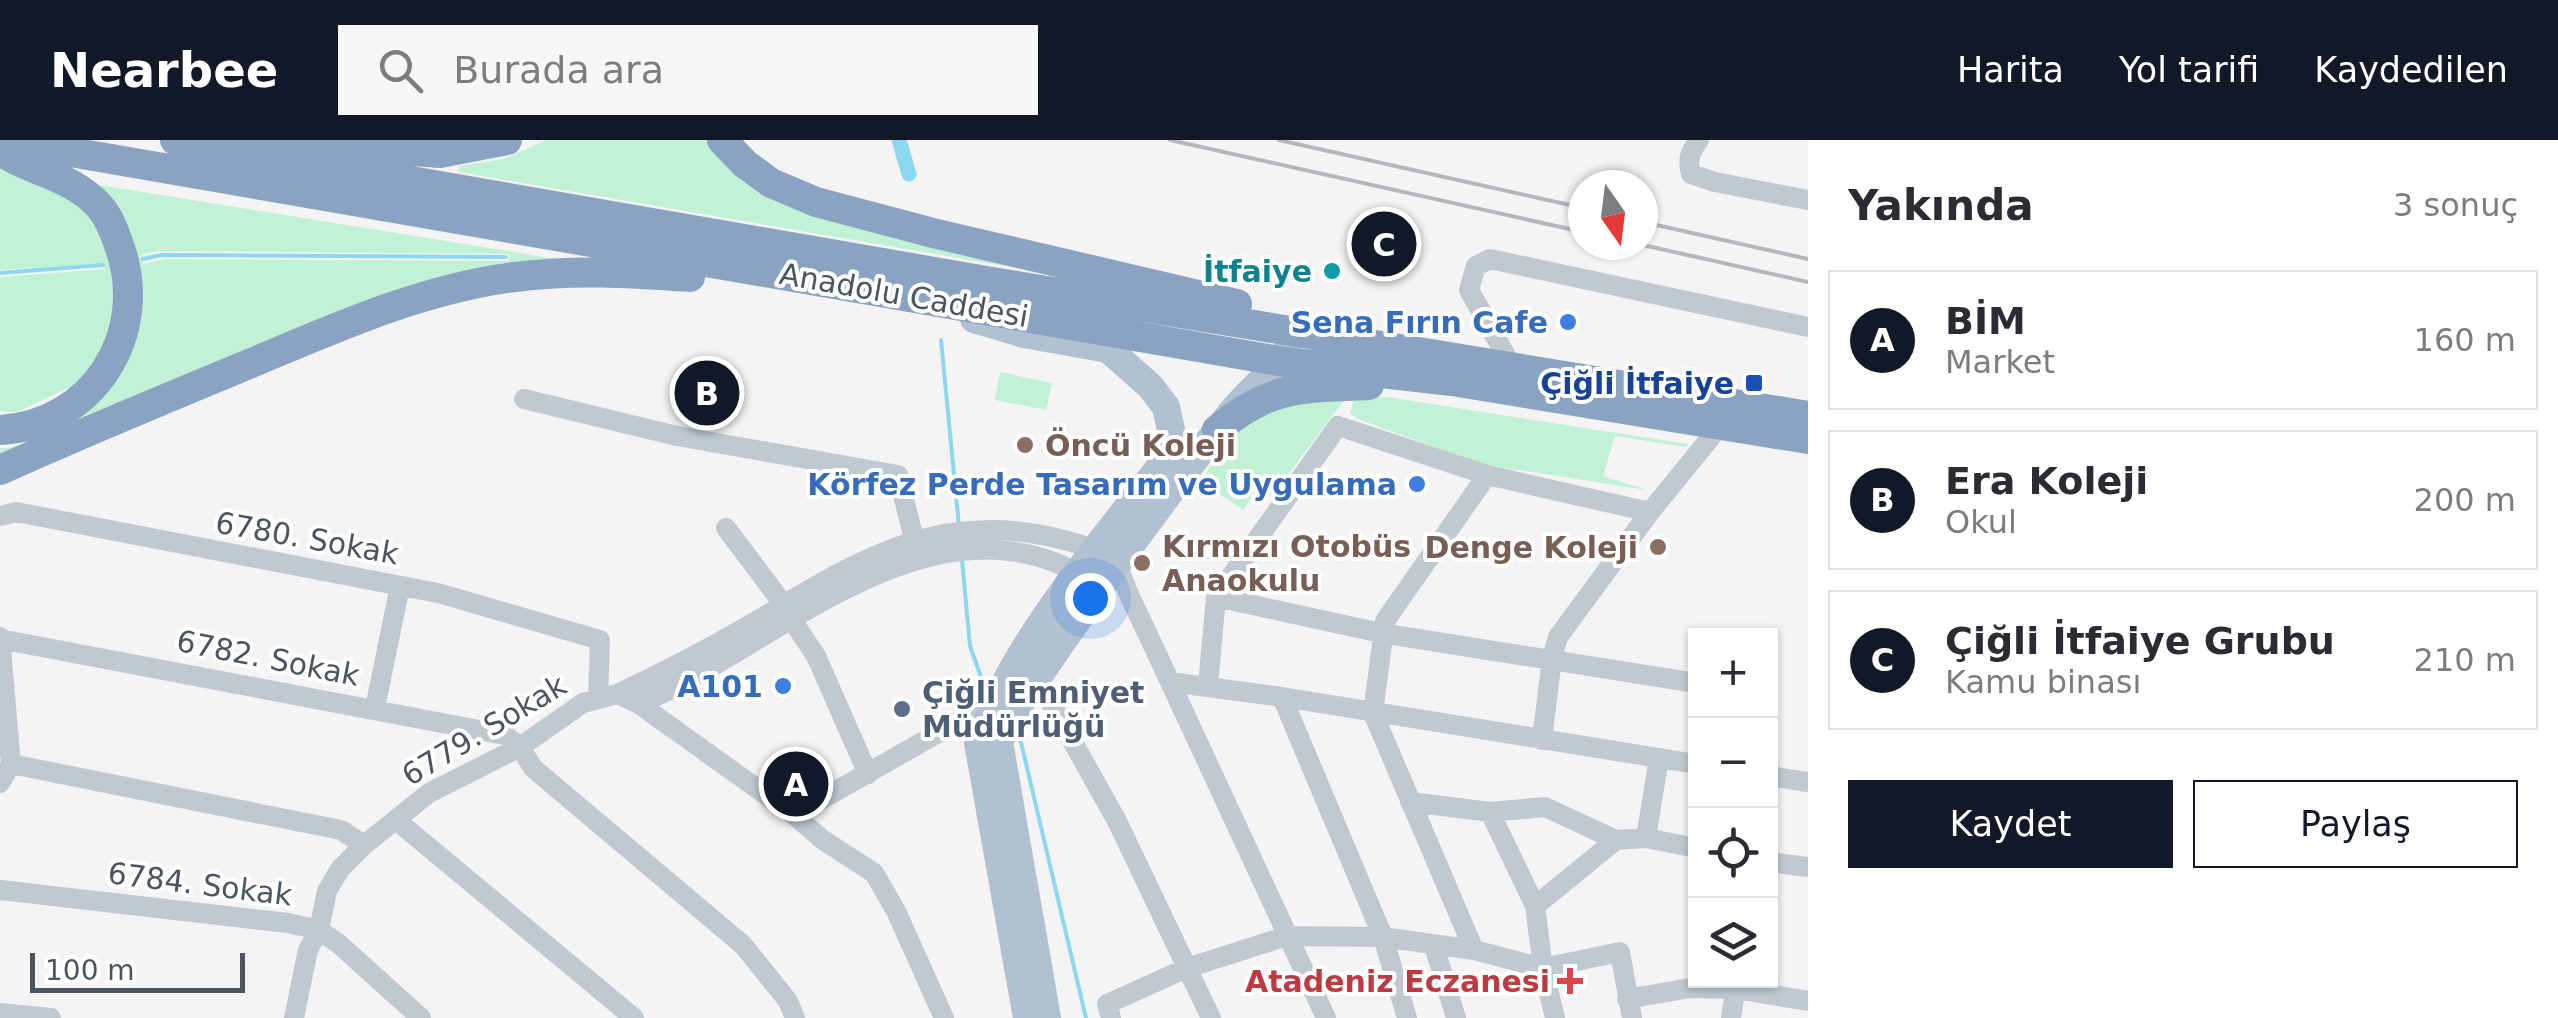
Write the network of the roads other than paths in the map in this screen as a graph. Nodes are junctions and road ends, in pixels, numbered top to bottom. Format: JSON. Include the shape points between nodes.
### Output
{"nodes":[{"id":1,"x":2,"y":140,"type":"edge"},
{"id":2,"x":175,"y":140,"type":"edge"},
{"id":3,"x":266,"y":140,"type":"edge"},
{"id":4,"x":507,"y":140,"type":"edge"},
{"id":5,"x":722,"y":140,"type":"edge"},
{"id":6,"x":1699,"y":140,"type":"edge"},
{"id":7,"x":0,"y":151,"type":"edge"},
{"id":8,"x":1808,"y":200,"type":"edge"},
{"id":9,"x":789,"y":276,"type":"junction"},
{"id":10,"x":902,"y":296,"type":"junction"},
{"id":11,"x":1808,"y":327,"type":"edge"},
{"id":12,"x":1288,"y":347,"type":"junction"},
{"id":13,"x":1514,"y":370,"type":"junction"},
{"id":14,"x":1452,"y":381,"type":"junction"},
{"id":15,"x":524,"y":399,"type":"dead end"},
{"id":16,"x":1808,"y":416,"type":"edge"},
{"id":17,"x":79,"y":418,"type":"junction"},
{"id":18,"x":1720,"y":426,"type":"junction"},
{"id":19,"x":0,"y":430,"type":"edge"},
{"id":20,"x":1217,"y":430,"type":"junction"},
{"id":21,"x":1808,"y":439,"type":"edge"},
{"id":22,"x":0,"y":470,"type":"edge"},
{"id":23,"x":1487,"y":474,"type":"junction"},
{"id":24,"x":1650,"y":512,"type":"junction"},
{"id":25,"x":0,"y":516,"type":"edge"},
{"id":26,"x":726,"y":528,"type":"dead end"},
{"id":27,"x":914,"y":539,"type":"junction"},
{"id":28,"x":938,"y":545,"type":"junction"},
{"id":29,"x":1098,"y":569,"type":"junction"},
{"id":30,"x":400,"y":586,"type":"junction"},
{"id":31,"x":1216,"y":597,"type":"junction"},
{"id":32,"x":788,"y":612,"type":"junction"},
{"id":33,"x":1381,"y":632,"type":"junction"},
{"id":34,"x":0,"y":638,"type":"edge"},
{"id":35,"x":1552,"y":658,"type":"junction"},
{"id":36,"x":1037,"y":678,"type":"junction"},
{"id":37,"x":1170,"y":682,"type":"junction"},
{"id":38,"x":1688,"y":682,"type":"edge"},
{"id":39,"x":1208,"y":685,"type":"junction"},
{"id":40,"x":607,"y":697,"type":"junction"},
{"id":41,"x":1282,"y":697,"type":"junction"},
{"id":42,"x":638,"y":704,"type":"junction"},
{"id":43,"x":375,"y":708,"type":"junction"},
{"id":44,"x":1001,"y":713,"type":"junction"},
{"id":45,"x":1374,"y":713,"type":"junction"},
{"id":46,"x":1542,"y":740,"type":"junction"},
{"id":47,"x":520,"y":747,"type":"junction"},
{"id":48,"x":1659,"y":758,"type":"junction"},
{"id":49,"x":1688,"y":763,"type":"edge"},
{"id":50,"x":11,"y":764,"type":"junction"},
{"id":51,"x":868,"y":774,"type":"junction"},
{"id":52,"x":1778,"y":777,"type":"edge"},
{"id":53,"x":0,"y":782,"type":"edge"},
{"id":54,"x":1808,"y":782,"type":"edge"},
{"id":55,"x":1410,"y":802,"type":"junction"},
{"id":56,"x":1490,"y":812,"type":"junction"},
{"id":57,"x":794,"y":815,"type":"junction"},
{"id":58,"x":396,"y":820,"type":"junction"},
{"id":59,"x":1646,"y":838,"type":"junction"},
{"id":60,"x":1616,"y":840,"type":"junction"},
{"id":61,"x":364,"y":845,"type":"junction"},
{"id":62,"x":1688,"y":846,"type":"edge"},
{"id":63,"x":1778,"y":863,"type":"edge"},
{"id":64,"x":1808,"y":867,"type":"edge"},
{"id":65,"x":0,"y":890,"type":"edge"},
{"id":66,"x":1535,"y":906,"type":"junction"},
{"id":67,"x":319,"y":930,"type":"junction"},
{"id":68,"x":1286,"y":936,"type":"junction"},
{"id":69,"x":1383,"y":938,"type":"junction"},
{"id":70,"x":1434,"y":946,"type":"junction"},
{"id":71,"x":1474,"y":950,"type":"junction"},
{"id":72,"x":1187,"y":968,"type":"junction"},
{"id":73,"x":1543,"y":968,"type":"junction"},
{"id":74,"x":1690,"y":988,"type":"edge"},
{"id":75,"x":1736,"y":988,"type":"edge"},
{"id":76,"x":1750,"y":988,"type":"edge"},
{"id":77,"x":1808,"y":1001,"type":"edge"},
{"id":78,"x":1630,"y":1009,"type":"edge"},
{"id":79,"x":0,"y":1013,"type":"edge"},
{"id":80,"x":51,"y":1018,"type":"edge"},
{"id":81,"x":294,"y":1018,"type":"edge"},
{"id":82,"x":420,"y":1018,"type":"edge"},
{"id":83,"x":634,"y":1018,"type":"edge"},
{"id":84,"x":795,"y":1018,"type":"edge"},
{"id":85,"x":944,"y":1018,"type":"edge"},
{"id":86,"x":1027,"y":1018,"type":"edge"},
{"id":87,"x":1048,"y":1018,"type":"edge"},
{"id":88,"x":1110,"y":1018,"type":"edge"},
{"id":89,"x":1212,"y":1018,"type":"edge"},
{"id":90,"x":1326,"y":1018,"type":"edge"},
{"id":91,"x":1407,"y":1018,"type":"edge"},
{"id":92,"x":1456,"y":1018,"type":"edge"},
{"id":93,"x":1555,"y":1018,"type":"edge"},
{"id":94,"x":1731,"y":1018,"type":"edge"}],
"edges":[{"from":1,"to":9,"type":"highway","name":"Anadolu Caddesi"},
{"from":2,"to":12,"type":"highway","name":"Anadolu Caddesi"},
{"from":3,"to":4,"type":"highway","via":[[440,153]]},
{"from":5,"to":12,"type":"highway","via":[[771,183],[852,212],[1258,309]]},
{"from":6,"to":8,"type":"street","via":[[1690,153],[1692,174]]},
{"from":7,"to":17,"type":"highway","via":[[85,192],[114,231],[126,266],[130,306],[116,353]]},
{"from":9,"to":10,"type":"highway","name":"Anadolu Caddesi"},
{"from":9,"to":17,"type":"highway","via":[[725,280],[612,270],[482,283]]},
{"from":10,"to":12,"type":"highway","name":"Anadolu Caddesi"},
{"from":10,"to":29,"type":"main road","via":[[1024,334],[1108,350],[1166,408],[1171,430],[1162,464]]},
{"from":11,"to":13,"type":"street","via":[[1490,259],[1476,266],[1469,290]]},
{"from":12,"to":13,"type":"highway","name":"Anadolu Caddesi"},
{"from":12,"to":14,"type":"highway","name":"Anadolu Caddesi"},
{"from":12,"to":20,"type":"main road"},
{"from":13,"to":16,"type":"highway","name":"Anadolu Caddesi"},
{"from":14,"to":18,"type":"highway","name":"Anadolu Caddesi"},
{"from":14,"to":20,"type":"highway","via":[[1276,393],[1245,406]]},
{"from":15,"to":27,"type":"street","via":[[678,436],[898,475]]},
{"from":17,"to":19,"type":"highway"},
{"from":17,"to":22,"type":"highway"},
{"from":18,"to":21,"type":"highway","name":"Anadolu Caddesi"},
{"from":18,"to":24,"type":"street"},
{"from":20,"to":29,"type":"main road"},
{"from":23,"to":24,"type":"street"},
{"from":23,"to":31,"type":"street","via":[[1338,426]]},
{"from":23,"to":33,"type":"street"},
{"from":24,"to":35,"type":"street","via":[[1558,637]]},
{"from":25,"to":30,"type":"street","name":"6780. Sokak","via":[[16,512]]},
{"from":26,"to":32,"type":"street"},
{"from":27,"to":28,"type":"street"},
{"from":27,"to":32,"type":"street","via":[[847,566]]},
{"from":28,"to":29,"type":"street","via":[[1048,536]]},
{"from":28,"to":32,"type":"street"},
{"from":29,"to":36,"type":"main road"},
{"from":29,"to":37,"type":"street"},
{"from":29,"to":44,"type":"main road","via":[[1033,637]]},
{"from":30,"to":40,"type":"street","name":"6780. Sokak","via":[[600,640]]},
{"from":30,"to":43,"type":"street"},
{"from":31,"to":33,"type":"street"},
{"from":31,"to":39,"type":"street"},
{"from":32,"to":40,"type":"street","name":"6779. Sokak"},
{"from":32,"to":42,"type":"street","via":[[684,685]]},
{"from":32,"to":51,"type":"street","via":[[816,656]]},
{"from":33,"to":35,"type":"street"},
{"from":33,"to":45,"type":"street"},
{"from":34,"to":43,"type":"street","name":"6782. Sokak"},
{"from":34,"to":50,"type":"street"},
{"from":35,"to":38,"type":"street"},
{"from":35,"to":46,"type":"street"},
{"from":36,"to":44,"type":"main road"},
{"from":36,"to":72,"type":"street","via":[[1118,821]]},
{"from":37,"to":39,"type":"street"},
{"from":37,"to":68,"type":"street"},
{"from":39,"to":41,"type":"street"},
{"from":40,"to":42,"type":"street"},
{"from":40,"to":47,"type":"street","name":"6779. Sokak","via":[[583,703]]},
{"from":41,"to":45,"type":"street"},
{"from":41,"to":69,"type":"street"},
{"from":42,"to":57,"type":"street"},
{"from":43,"to":47,"type":"street","name":"6782. Sokak","via":[[505,736]]},
{"from":44,"to":51,"type":"street","via":[[966,717]]},
{"from":44,"to":86,"type":"main road","via":[[978,743]]},
{"from":44,"to":87,"type":"main road","via":[[999,742]]},
{"from":45,"to":46,"type":"street"},
{"from":45,"to":55,"type":"street"},
{"from":46,"to":48,"type":"street"},
{"from":47,"to":58,"type":"street","name":"6779. Sokak","via":[[429,793]]},
{"from":47,"to":84,"type":"street","via":[[533,768],[743,944]]},
{"from":48,"to":49,"type":"street"},
{"from":48,"to":59,"type":"street"},
{"from":50,"to":53,"type":"street"},
{"from":50,"to":61,"type":"street","via":[[342,830]]},
{"from":51,"to":57,"type":"street"},
{"from":52,"to":54,"type":"street"},
{"from":55,"to":56,"type":"street"},
{"from":55,"to":71,"type":"street"},
{"from":56,"to":60,"type":"street","via":[[1545,807]]},
{"from":56,"to":66,"type":"street"},
{"from":57,"to":85,"type":"street","via":[[874,873]]},
{"from":58,"to":61,"type":"street","name":"6779. Sokak"},
{"from":58,"to":83,"type":"street"},
{"from":59,"to":60,"type":"street"},
{"from":59,"to":62,"type":"street"},
{"from":60,"to":66,"type":"street"},
{"from":61,"to":67,"type":"street","name":"6779. Sokak","via":[[327,891]]},
{"from":63,"to":64,"type":"street"},
{"from":65,"to":67,"type":"street","name":"6784. Sokak"},
{"from":66,"to":73,"type":"street"},
{"from":67,"to":81,"type":"street","name":"6779. Sokak","via":[[308,950]]},
{"from":67,"to":82,"type":"street","name":"6784. Sokak"},
{"from":68,"to":69,"type":"street"},
{"from":68,"to":72,"type":"street"},
{"from":68,"to":90,"type":"street"},
{"from":69,"to":70,"type":"street"},
{"from":69,"to":91,"type":"street"},
{"from":70,"to":71,"type":"street"},
{"from":70,"to":92,"type":"street"},
{"from":71,"to":73,"type":"street"},
{"from":72,"to":88,"type":"street","via":[[1107,1004]]},
{"from":72,"to":89,"type":"street"},
{"from":73,"to":78,"type":"street","via":[[1620,952]]},
{"from":73,"to":93,"type":"street"},
{"from":74,"to":78,"type":"street"},
{"from":75,"to":94,"type":"street"},
{"from":76,"to":77,"type":"street"},
{"from":79,"to":80,"type":"street"}]}
